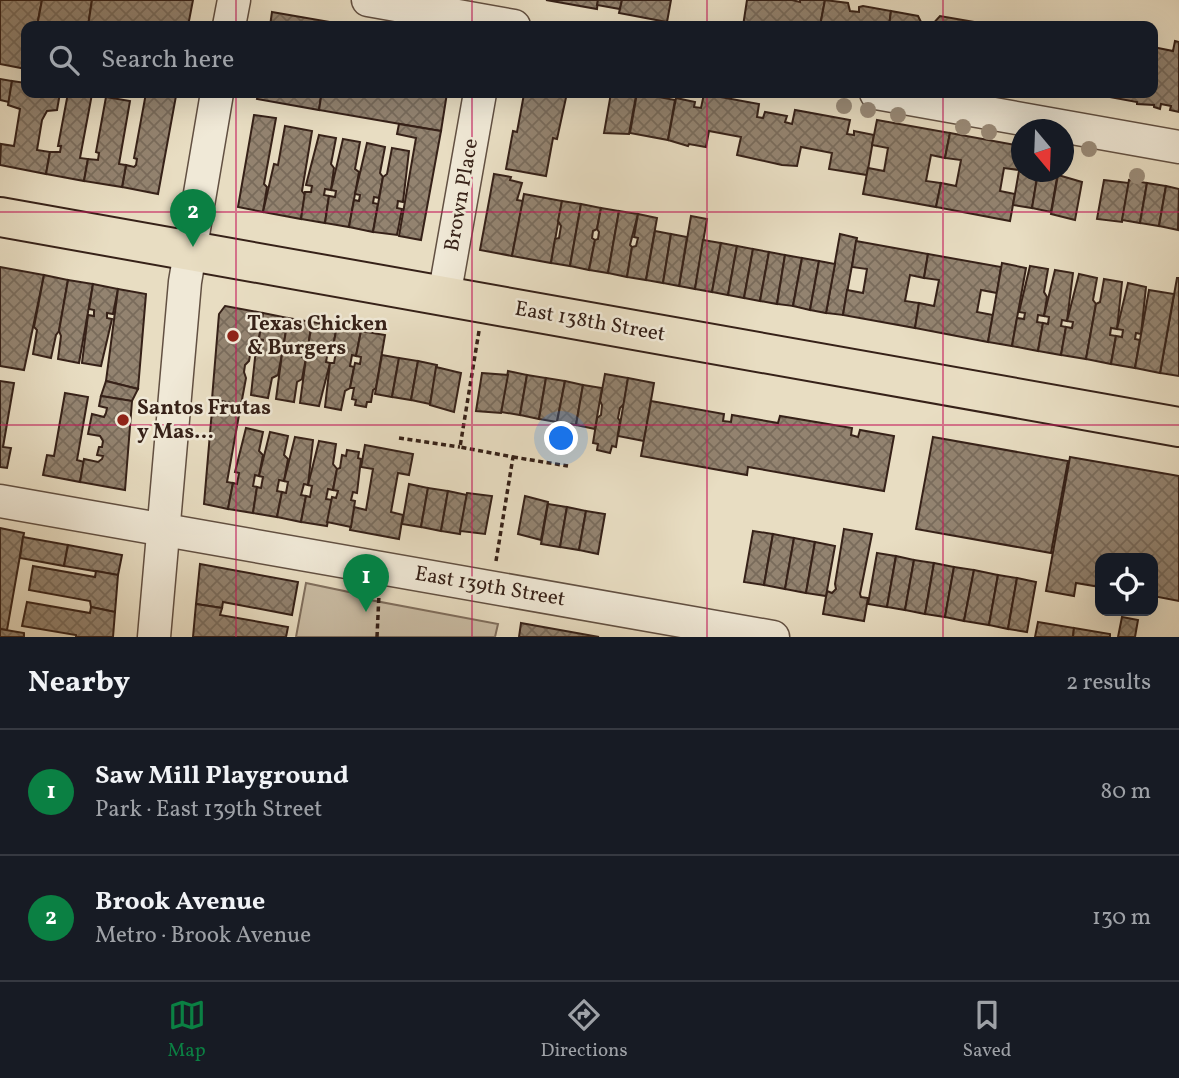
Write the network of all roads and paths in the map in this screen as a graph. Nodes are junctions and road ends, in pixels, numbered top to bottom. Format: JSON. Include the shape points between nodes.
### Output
{"nodes":[{"id":1,"x":234,"y":0,"type":"edge"},
{"id":2,"x":368,"y":0,"type":"edge"},
{"id":3,"x":499,"y":19,"type":"edge"},
{"id":4,"x":230,"y":21,"type":"edge"},
{"id":5,"x":217,"y":98,"type":"edge"},
{"id":6,"x":479,"y":98,"type":"edge"},
{"id":7,"x":904,"y":98,"type":"edge"},
{"id":8,"x":1179,"y":147,"type":"edge"},
{"id":9,"x":0,"y":218,"type":"edge"},
{"id":10,"x":190,"y":251,"type":"junction"},
{"id":11,"x":444,"y":297,"type":"junction"},
{"id":12,"x":483,"y":303,"type":"junction"},
{"id":13,"x":1179,"y":427,"type":"edge"},
{"id":14,"x":400,"y":438,"type":"dead end"},
{"id":15,"x":460,"y":447,"type":"junction"},
{"id":16,"x":513,"y":457,"type":"junction"},
{"id":17,"x":568,"y":466,"type":"dead end"},
{"id":18,"x":0,"y":501,"type":"edge"},
{"id":19,"x":163,"y":530,"type":"junction"},
{"id":20,"x":380,"y":568,"type":"junction"},
{"id":21,"x":492,"y":587,"type":"junction"},
{"id":22,"x":155,"y":637,"type":"edge"},
{"id":23,"x":377,"y":637,"type":"edge"},
{"id":24,"x":773,"y":637,"type":"edge"}],
"edges":[{"from":1,"to":4,"type":"street"},
{"from":2,"to":3,"type":"street"},
{"from":5,"to":10,"type":"street"},
{"from":6,"to":11,"type":"street","name":"Brown Place"},
{"from":7,"to":8,"type":"street"},
{"from":9,"to":10,"type":"main road","name":"East 138th Street"},
{"from":10,"to":11,"type":"main road","name":"East 138th Street"},
{"from":10,"to":19,"type":"street"},
{"from":11,"to":12,"type":"main road","name":"East 138th Street"},
{"from":12,"to":13,"type":"main road","name":"East 138th Street"},
{"from":12,"to":15,"type":"path"},
{"from":14,"to":15,"type":"path"},
{"from":15,"to":16,"type":"path"},
{"from":16,"to":17,"type":"path"},
{"from":16,"to":21,"type":"path"},
{"from":18,"to":19,"type":"street","name":"East 139th Street"},
{"from":19,"to":20,"type":"street","name":"East 139th Street"},
{"from":19,"to":22,"type":"street"},
{"from":20,"to":21,"type":"street","name":"East 139th Street"},
{"from":20,"to":23,"type":"path"},
{"from":21,"to":24,"type":"street","name":"East 139th Street"}]}
